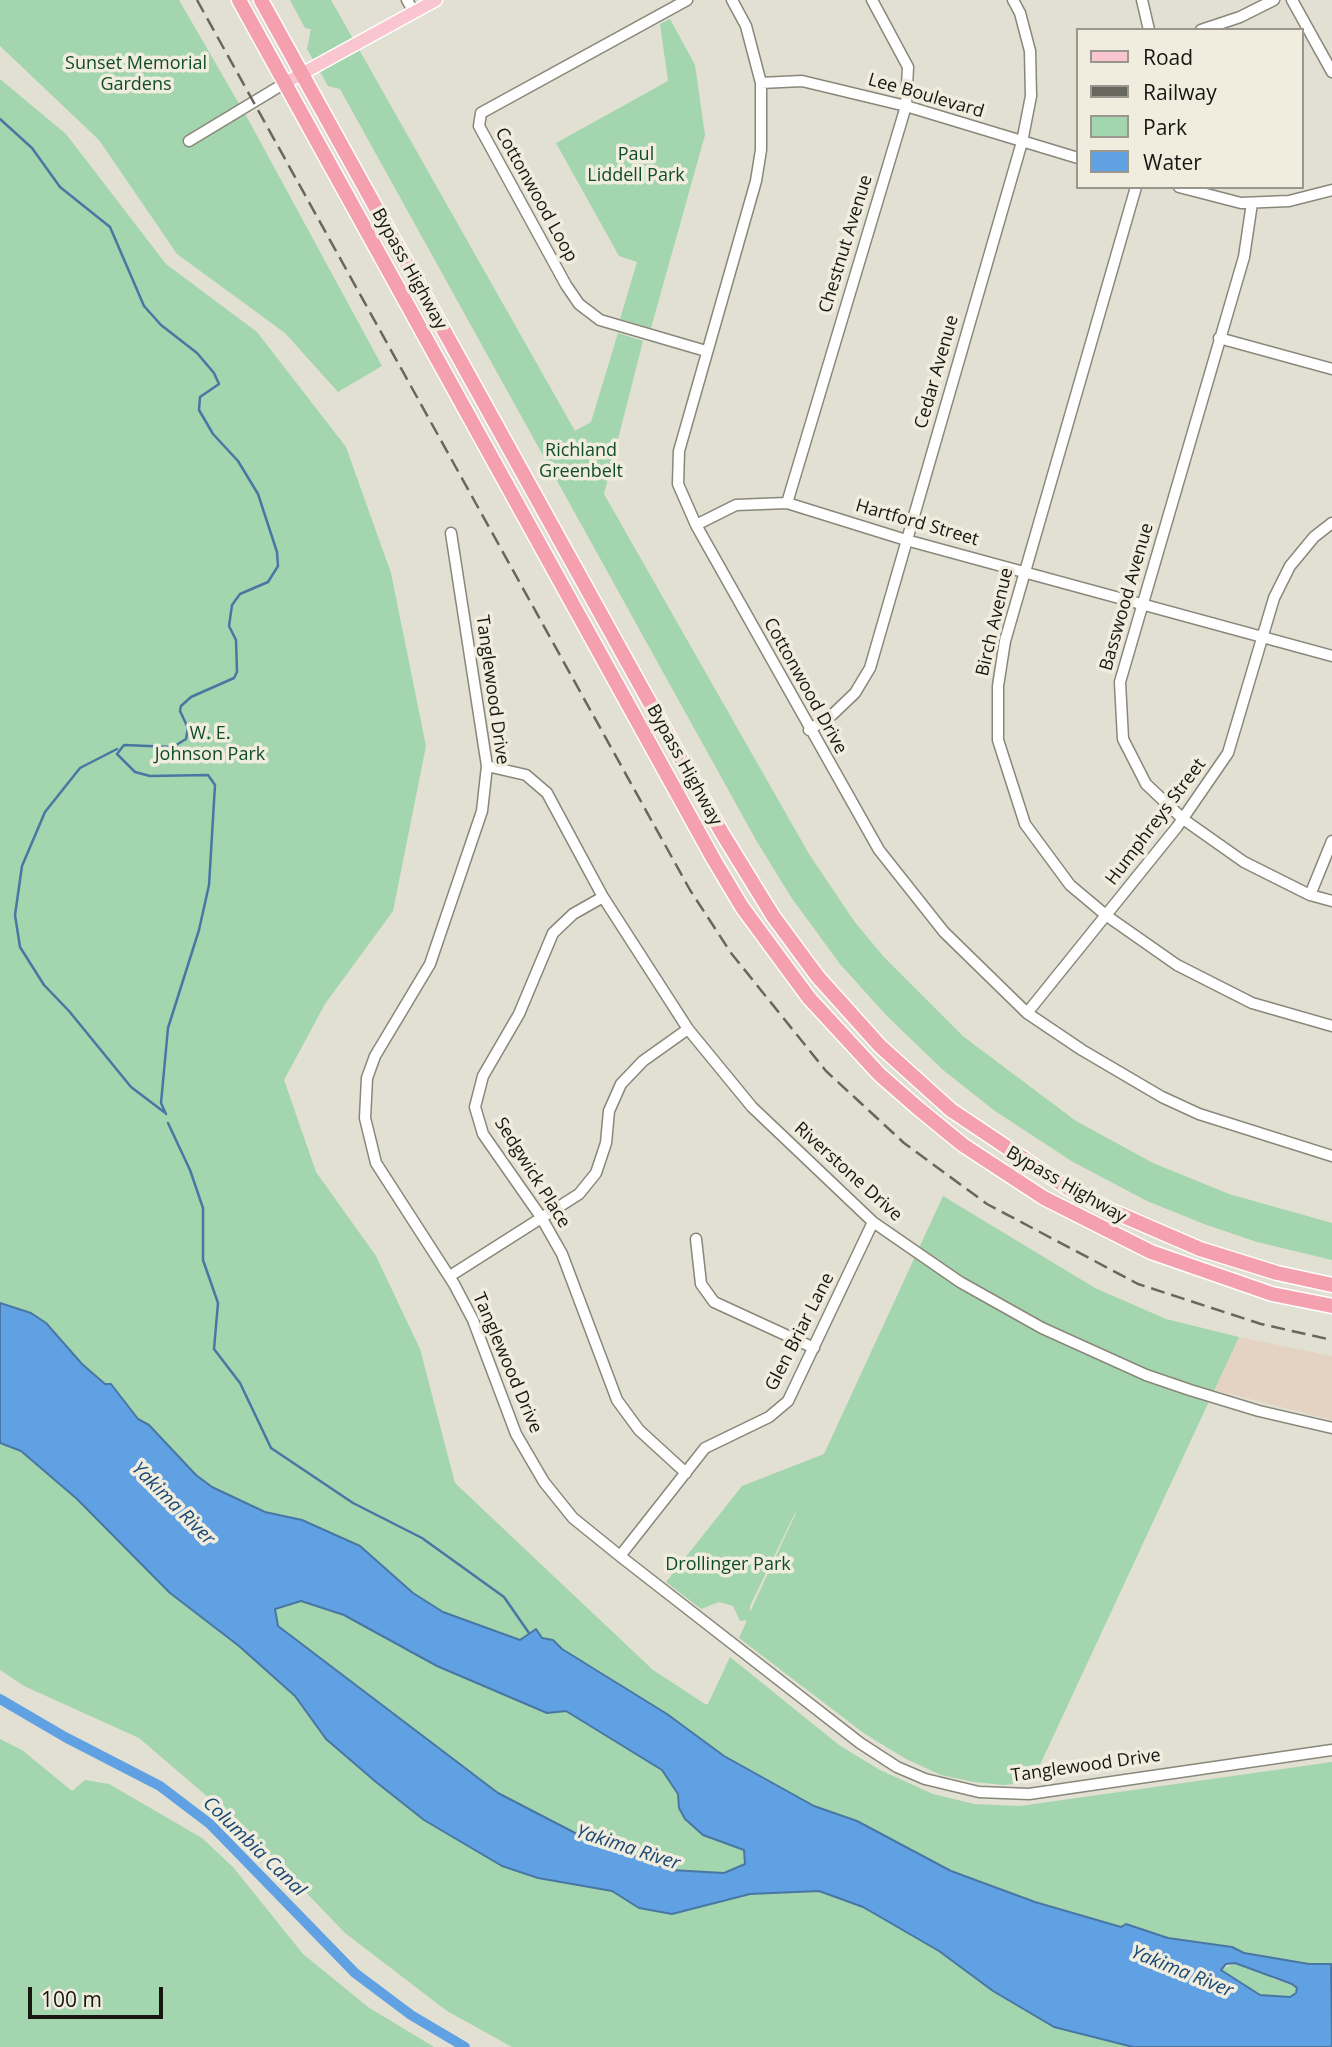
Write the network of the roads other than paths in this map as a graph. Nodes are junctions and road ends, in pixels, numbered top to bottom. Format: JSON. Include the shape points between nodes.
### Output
{"nodes":[{"id":1,"x":239,"y":0,"type":"edge"},
{"id":2,"x":261,"y":0,"type":"edge"},
{"id":3,"x":407,"y":0,"type":"edge"},
{"id":4,"x":436,"y":0,"type":"edge"},
{"id":5,"x":687,"y":0,"type":"edge"},
{"id":6,"x":732,"y":0,"type":"edge"},
{"id":7,"x":872,"y":0,"type":"edge"},
{"id":8,"x":1013,"y":0,"type":"edge"},
{"id":9,"x":1142,"y":0,"type":"edge"},
{"id":10,"x":1274,"y":0,"type":"edge"},
{"id":11,"x":1292,"y":0,"type":"edge"},
{"id":12,"x":414,"y":12,"type":"junction"},
{"id":13,"x":1149,"y":28,"type":"edge"},
{"id":14,"x":1207,"y":28,"type":"edge"},
{"id":15,"x":1332,"y":72,"type":"edge"},
{"id":16,"x":302,"y":74,"type":"junction"},
{"id":17,"x":285,"y":83,"type":"junction"},
{"id":18,"x":761,"y":83,"type":"junction"},
{"id":19,"x":906,"y":106,"type":"junction"},
{"id":20,"x":188,"y":138,"type":"dead end"},
{"id":21,"x":1022,"y":142,"type":"junction"},
{"id":22,"x":1076,"y":157,"type":"edge"},
{"id":23,"x":1135,"y":189,"type":"edge"},
{"id":24,"x":1188,"y":189,"type":"edge"},
{"id":25,"x":1332,"y":190,"type":"edge"},
{"id":26,"x":1252,"y":203,"type":"junction"},
{"id":27,"x":1219,"y":338,"type":"junction"},
{"id":28,"x":706,"y":351,"type":"junction"},
{"id":29,"x":1332,"y":369,"type":"edge"},
{"id":30,"x":787,"y":503,"type":"junction"},
{"id":31,"x":1332,"y":523,"type":"edge"},
{"id":32,"x":696,"y":525,"type":"junction"},
{"id":33,"x":451,"y":533,"type":"dead end"},
{"id":34,"x":906,"y":540,"type":"junction"},
{"id":35,"x":1024,"y":572,"type":"junction"},
{"id":36,"x":1143,"y":606,"type":"junction"},
{"id":37,"x":1261,"y":638,"type":"junction"},
{"id":38,"x":1332,"y":656,"type":"edge"},
{"id":39,"x":809,"y":730,"type":"junction"},
{"id":40,"x":487,"y":766,"type":"junction"},
{"id":41,"x":1183,"y":819,"type":"junction"},
{"id":42,"x":1332,"y":841,"type":"edge"},
{"id":43,"x":1310,"y":895,"type":"junction"},
{"id":44,"x":603,"y":897,"type":"junction"},
{"id":45,"x":1332,"y":901,"type":"edge"},
{"id":46,"x":1107,"y":916,"type":"junction"},
{"id":47,"x":1027,"y":1013,"type":"junction"},
{"id":48,"x":1332,"y":1026,"type":"edge"},
{"id":49,"x":688,"y":1029,"type":"junction"},
{"id":50,"x":1332,"y":1156,"type":"edge"},
{"id":51,"x":541,"y":1217,"type":"junction"},
{"id":52,"x":873,"y":1222,"type":"junction"},
{"id":53,"x":696,"y":1238,"type":"dead end"},
{"id":54,"x":450,"y":1276,"type":"junction"},
{"id":55,"x":1332,"y":1285,"type":"edge"},
{"id":56,"x":1332,"y":1306,"type":"edge"},
{"id":57,"x":814,"y":1348,"type":"junction"},
{"id":58,"x":1332,"y":1428,"type":"edge"},
{"id":59,"x":686,"y":1473,"type":"junction"},
{"id":60,"x":620,"y":1556,"type":"junction"},
{"id":61,"x":1332,"y":1750,"type":"edge"}],
"edges":[{"from":1,"to":17,"type":"highway","name":"Bypass Highway"},
{"from":2,"to":16,"type":"highway","name":"Bypass Highway"},
{"from":3,"to":12,"type":"street"},
{"from":4,"to":12,"type":"main road"},
{"from":5,"to":28,"type":"street","name":"Cottonwood Loop","via":[[481,113],[478,126],[579,304],[600,320]]},
{"from":6,"to":18,"type":"street","name":"Cottonwood Drive","via":[[746,26]]},
{"from":7,"to":19,"type":"street","name":"Chestnut Avenue","via":[[908,67]]},
{"from":8,"to":21,"type":"street","name":"Cedar Avenue","via":[[1030,51],[1031,96]]},
{"from":9,"to":13,"type":"street"},
{"from":10,"to":14,"type":"street"},
{"from":11,"to":15,"type":"street"},
{"from":12,"to":16,"type":"main road"},
{"from":16,"to":17,"type":"main road"},
{"from":16,"to":55,"type":"highway","name":"Bypass Highway","via":[[749,879],[818,977],[880,1046],[951,1110],[1069,1189],[1200,1249]]},
{"from":17,"to":20,"type":"street"},
{"from":17,"to":56,"type":"highway","name":"Bypass Highway","via":[[714,860],[809,998],[871,1066],[919,1109],[963,1145],[1044,1198],[1151,1252],[1272,1294]]},
{"from":18,"to":19,"type":"street","name":"Lee Boulevard","via":[[802,81]]},
{"from":18,"to":28,"type":"street","name":"Cottonwood Drive","via":[[756,181]]},
{"from":19,"to":21,"type":"street","name":"Lee Boulevard"},
{"from":19,"to":30,"type":"street","name":"Chestnut Avenue"},
{"from":21,"to":22,"type":"street","name":"Lee Boulevard"},
{"from":21,"to":34,"type":"street","name":"Cedar Avenue"},
{"from":23,"to":35,"type":"street","name":"Birch Avenue"},
{"from":24,"to":26,"type":"street"},
{"from":25,"to":26,"type":"street","via":[[1289,201]]},
{"from":26,"to":27,"type":"street","name":"Basswood Avenue","via":[[1244,257]]},
{"from":27,"to":29,"type":"street"},
{"from":27,"to":36,"type":"street","name":"Basswood Avenue"},
{"from":28,"to":32,"type":"street","name":"Cottonwood Drive","via":[[677,467],[682,498]]},
{"from":30,"to":32,"type":"street","name":"Hartford Street","via":[[736,505]]},
{"from":30,"to":34,"type":"street","name":"Hartford Street"},
{"from":31,"to":37,"type":"street","name":"Humphreys Street","via":[[1290,566]]},
{"from":32,"to":39,"type":"street","name":"Cottonwood Drive"},
{"from":33,"to":40,"type":"street","name":"Tanglewood Drive"},
{"from":34,"to":35,"type":"street","name":"Hartford Street"},
{"from":34,"to":39,"type":"street","name":"Cedar Avenue","via":[[870,668],[855,693]]},
{"from":35,"to":36,"type":"street","name":"Hartford Street"},
{"from":35,"to":46,"type":"street","name":"Birch Avenue","via":[[998,686],[998,740],[1024,824],[1070,885]]},
{"from":36,"to":37,"type":"street","name":"Hartford Street"},
{"from":36,"to":41,"type":"street","name":"Basswood Avenue","via":[[1120,682],[1123,738],[1146,784]]},
{"from":37,"to":38,"type":"street","name":"Hartford Street"},
{"from":37,"to":41,"type":"street","name":"Humphreys Street","via":[[1228,753]]},
{"from":39,"to":47,"type":"street","name":"Cottonwood Drive","via":[[879,850],[944,932]]},
{"from":40,"to":44,"type":"street","name":"Riverstone Drive","via":[[526,775],[547,793]]},
{"from":40,"to":54,"type":"street","name":"Tanglewood Drive","via":[[482,811],[430,964],[375,1056],[365,1118],[376,1163]]},
{"from":41,"to":43,"type":"street","name":"Basswood Avenue","via":[[1244,862]]},
{"from":41,"to":46,"type":"street","name":"Humphreys Street"},
{"from":42,"to":43,"type":"street"},
{"from":43,"to":45,"type":"street","name":"Basswood Avenue"},
{"from":44,"to":49,"type":"street","name":"Riverstone Drive"},
{"from":44,"to":51,"type":"street","name":"Sedgwick Place","via":[[573,914],[553,933],[519,1014],[483,1076],[475,1107],[483,1134]]},
{"from":46,"to":47,"type":"street","name":"Humphreys Street"},
{"from":46,"to":48,"type":"street","name":"Birch Avenue","via":[[1177,965],[1252,1003]]},
{"from":47,"to":50,"type":"street","name":"Cottonwood Drive","via":[[1174,1103]]},
{"from":49,"to":51,"type":"street","via":[[643,1061],[621,1084],[609,1111],[606,1143],[596,1173],[579,1194]]},
{"from":49,"to":52,"type":"street","name":"Riverstone Drive","via":[[752,1107]]},
{"from":51,"to":54,"type":"street"},
{"from":51,"to":59,"type":"street","name":"Sedgwick Place","via":[[562,1254],[617,1400],[639,1430]]},
{"from":52,"to":57,"type":"street","name":"Glen Briar Lane"},
{"from":52,"to":58,"type":"street","name":"Riverstone Drive","via":[[960,1282],[1054,1333],[1146,1375],[1258,1411]]},
{"from":53,"to":57,"type":"street","via":[[701,1284],[714,1302]]},
{"from":54,"to":60,"type":"street","name":"Tanglewood Drive","via":[[473,1320],[516,1434],[544,1482],[573,1518]]},
{"from":57,"to":59,"type":"street","name":"Glen Briar Lane","via":[[788,1401],[769,1417],[705,1448]]},
{"from":59,"to":60,"type":"street","name":"Glen Briar Lane"},
{"from":60,"to":61,"type":"street","name":"Tanglewood Drive","via":[[873,1752],[909,1773],[941,1784],[994,1794],[1029,1794]]}]}
